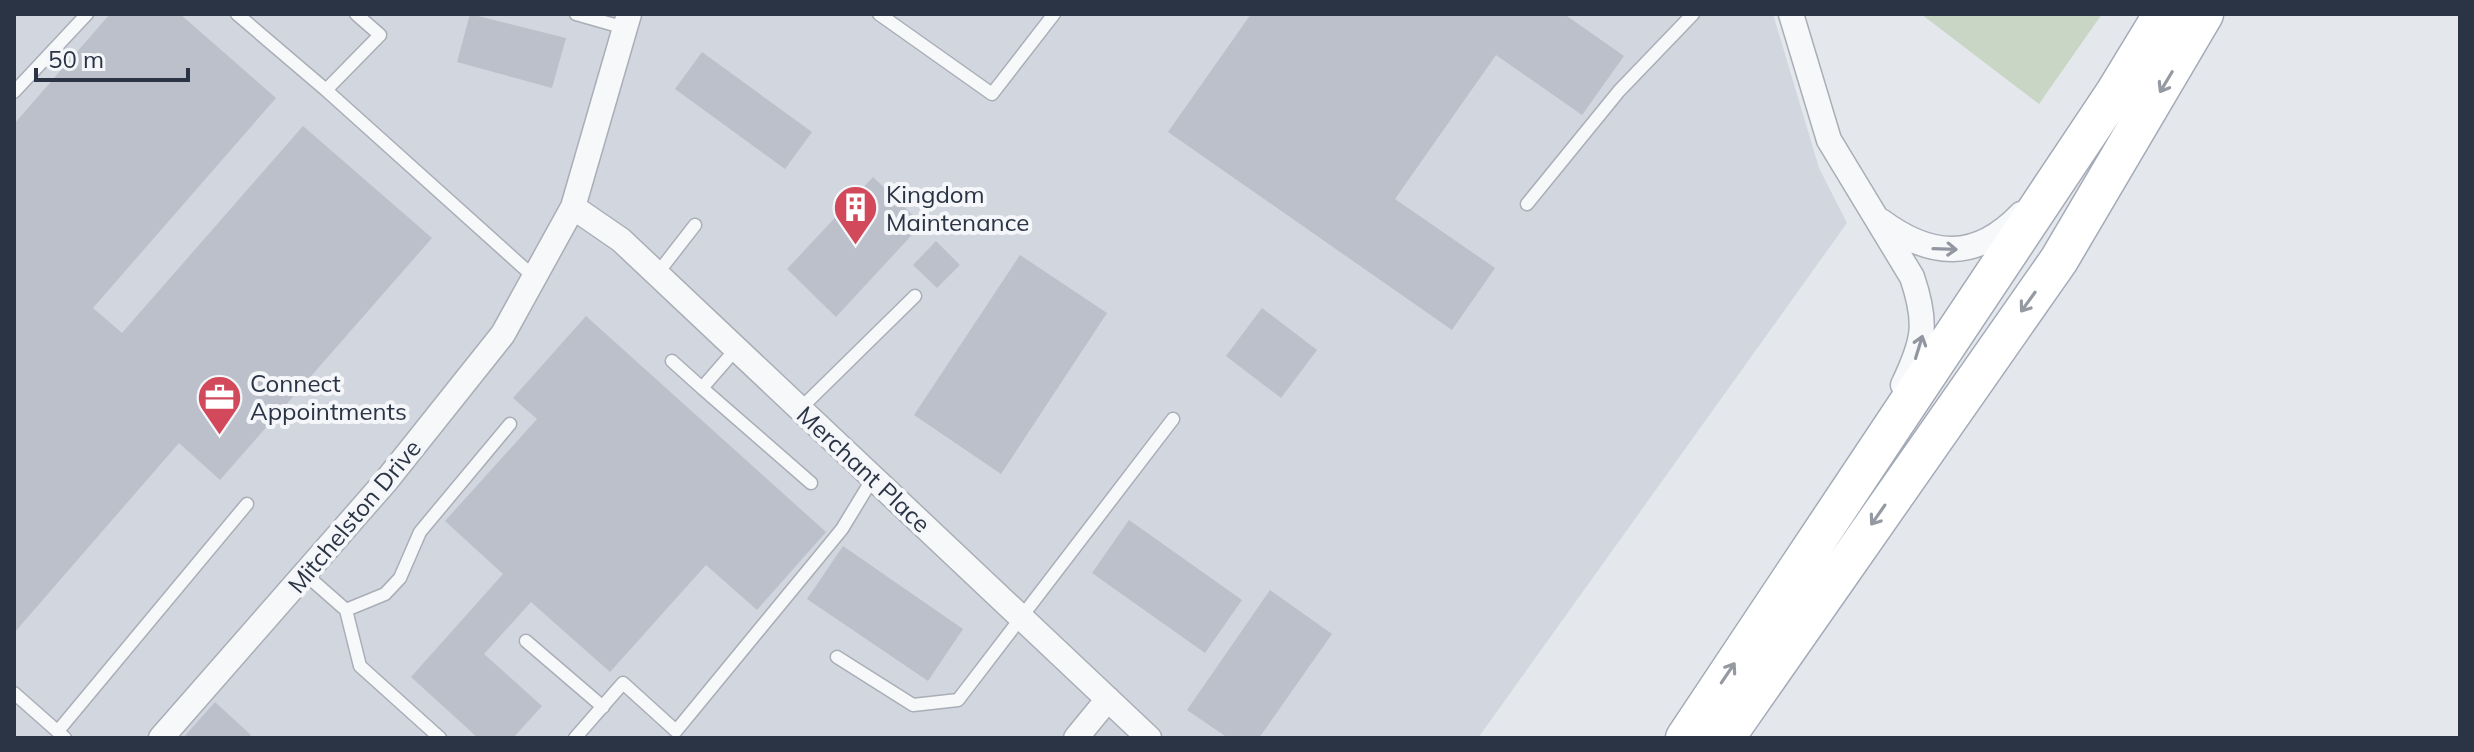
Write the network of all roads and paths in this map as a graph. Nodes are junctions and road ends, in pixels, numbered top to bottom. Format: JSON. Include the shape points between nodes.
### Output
{"nodes":[{"id":1,"x":87,"y":14,"type":"edge"},
{"id":2,"x":237,"y":14,"type":"edge"},
{"id":3,"x":356,"y":14,"type":"edge"},
{"id":4,"x":576,"y":14,"type":"edge"},
{"id":5,"x":879,"y":14,"type":"edge"},
{"id":6,"x":1054,"y":14,"type":"edge"},
{"id":7,"x":1693,"y":14,"type":"edge"},
{"id":8,"x":1791,"y":14,"type":"edge"},
{"id":9,"x":2163,"y":14,"type":"edge"},
{"id":10,"x":2204,"y":14,"type":"edge"},
{"id":11,"x":627,"y":21,"type":"edge"},
{"id":12,"x":326,"y":90,"type":"junction"},
{"id":13,"x":2116,"y":91,"type":"junction"},
{"id":14,"x":14,"y":92,"type":"edge"},
{"id":15,"x":1527,"y":204,"type":"dead end"},
{"id":16,"x":573,"y":207,"type":"junction"},
{"id":17,"x":1875,"y":217,"type":"junction"},
{"id":18,"x":695,"y":225,"type":"dead end"},
{"id":19,"x":657,"y":274,"type":"junction"},
{"id":20,"x":534,"y":277,"type":"junction"},
{"id":21,"x":915,"y":296,"type":"dead end"},
{"id":22,"x":736,"y":349,"type":"junction"},
{"id":23,"x":672,"y":361,"type":"dead end"},
{"id":24,"x":702,"y":388,"type":"junction"},
{"id":25,"x":800,"y":409,"type":"junction"},
{"id":26,"x":1173,"y":419,"type":"dead end"},
{"id":27,"x":510,"y":424,"type":"dead end"},
{"id":28,"x":873,"y":478,"type":"junction"},
{"id":29,"x":811,"y":483,"type":"dead end"},
{"id":30,"x":1850,"y":493,"type":"junction"},
{"id":31,"x":247,"y":504,"type":"dead end"},
{"id":32,"x":305,"y":574,"type":"junction"},
{"id":33,"x":346,"y":610,"type":"junction"},
{"id":34,"x":1022,"y":619,"type":"junction"},
{"id":35,"x":526,"y":641,"type":"dead end"},
{"id":36,"x":837,"y":657,"type":"dead end"},
{"id":37,"x":14,"y":693,"type":"edge"},
{"id":38,"x":1108,"y":699,"type":"junction"},
{"id":39,"x":603,"y":707,"type":"junction"},
{"id":40,"x":62,"y":735,"type":"edge"},
{"id":41,"x":161,"y":738,"type":"edge"},
{"id":42,"x":440,"y":738,"type":"edge"},
{"id":43,"x":575,"y":738,"type":"edge"},
{"id":44,"x":1076,"y":738,"type":"edge"},
{"id":45,"x":1149,"y":738,"type":"edge"},
{"id":46,"x":1685,"y":738,"type":"edge"},
{"id":47,"x":1725,"y":738,"type":"edge"}],
"edges":[{"from":1,"to":14,"type":"lane"},
{"from":2,"to":12,"type":"lane"},
{"from":3,"to":12,"type":"lane","via":[[380,35]]},
{"from":4,"to":11,"type":"lane"},
{"from":5,"to":6,"type":"lane","via":[[992,94]]},
{"from":7,"to":15,"type":"lane","via":[[1619,91]]},
{"from":8,"to":17,"type":"street","via":[[1829,140]]},
{"from":9,"to":13,"type":"main road"},
{"from":10,"to":47,"type":"main road","one_way":true,"via":[[2059,260]]},
{"from":11,"to":16,"type":"street","name":"Mitchelston Drive"},
{"from":12,"to":20,"type":"lane"},
{"from":17,"to":13,"type":"street","one_way":true,"via":[[1909,239],[1942,251],[1994,237],[2026,208]]},
{"from":13,"to":30,"type":"main road"},
{"from":16,"to":19,"type":"street","name":"Merchant Place","via":[[621,240]]},
{"from":16,"to":20,"type":"street","name":"Mitchelston Drive"},
{"from":30,"to":17,"type":"street","one_way":true,"via":[[1923,338],[1912,277]]},
{"from":18,"to":19,"type":"lane"},
{"from":19,"to":22,"type":"street","name":"Merchant Place"},
{"from":20,"to":32,"type":"street","name":"Mitchelston Drive","via":[[503,334]]},
{"from":21,"to":25,"type":"lane"},
{"from":22,"to":24,"type":"lane"},
{"from":22,"to":25,"type":"street","name":"Merchant Place"},
{"from":23,"to":24,"type":"lane"},
{"from":24,"to":29,"type":"lane"},
{"from":25,"to":28,"type":"street","name":"Merchant Place"},
{"from":26,"to":34,"type":"lane"},
{"from":27,"to":33,"type":"lane","via":[[420,532],[393,586],[367,604]]},
{"from":28,"to":34,"type":"street","name":"Merchant Place"},
{"from":28,"to":39,"type":"lane","via":[[842,529],[676,731],[623,683]]},
{"from":46,"to":30,"type":"main road","one_way":true},
{"from":31,"to":40,"type":"lane"},
{"from":32,"to":33,"type":"lane"},
{"from":32,"to":41,"type":"street","name":"Mitchelston Drive"},
{"from":33,"to":42,"type":"lane","via":[[360,666]]},
{"from":34,"to":36,"type":"lane","via":[[958,700],[913,705]]},
{"from":34,"to":38,"type":"street","name":"Merchant Place"},
{"from":35,"to":39,"type":"lane"},
{"from":37,"to":40,"type":"lane"},
{"from":38,"to":44,"type":"street"},
{"from":38,"to":45,"type":"street","name":"Merchant Place"},
{"from":39,"to":43,"type":"lane"}]}
